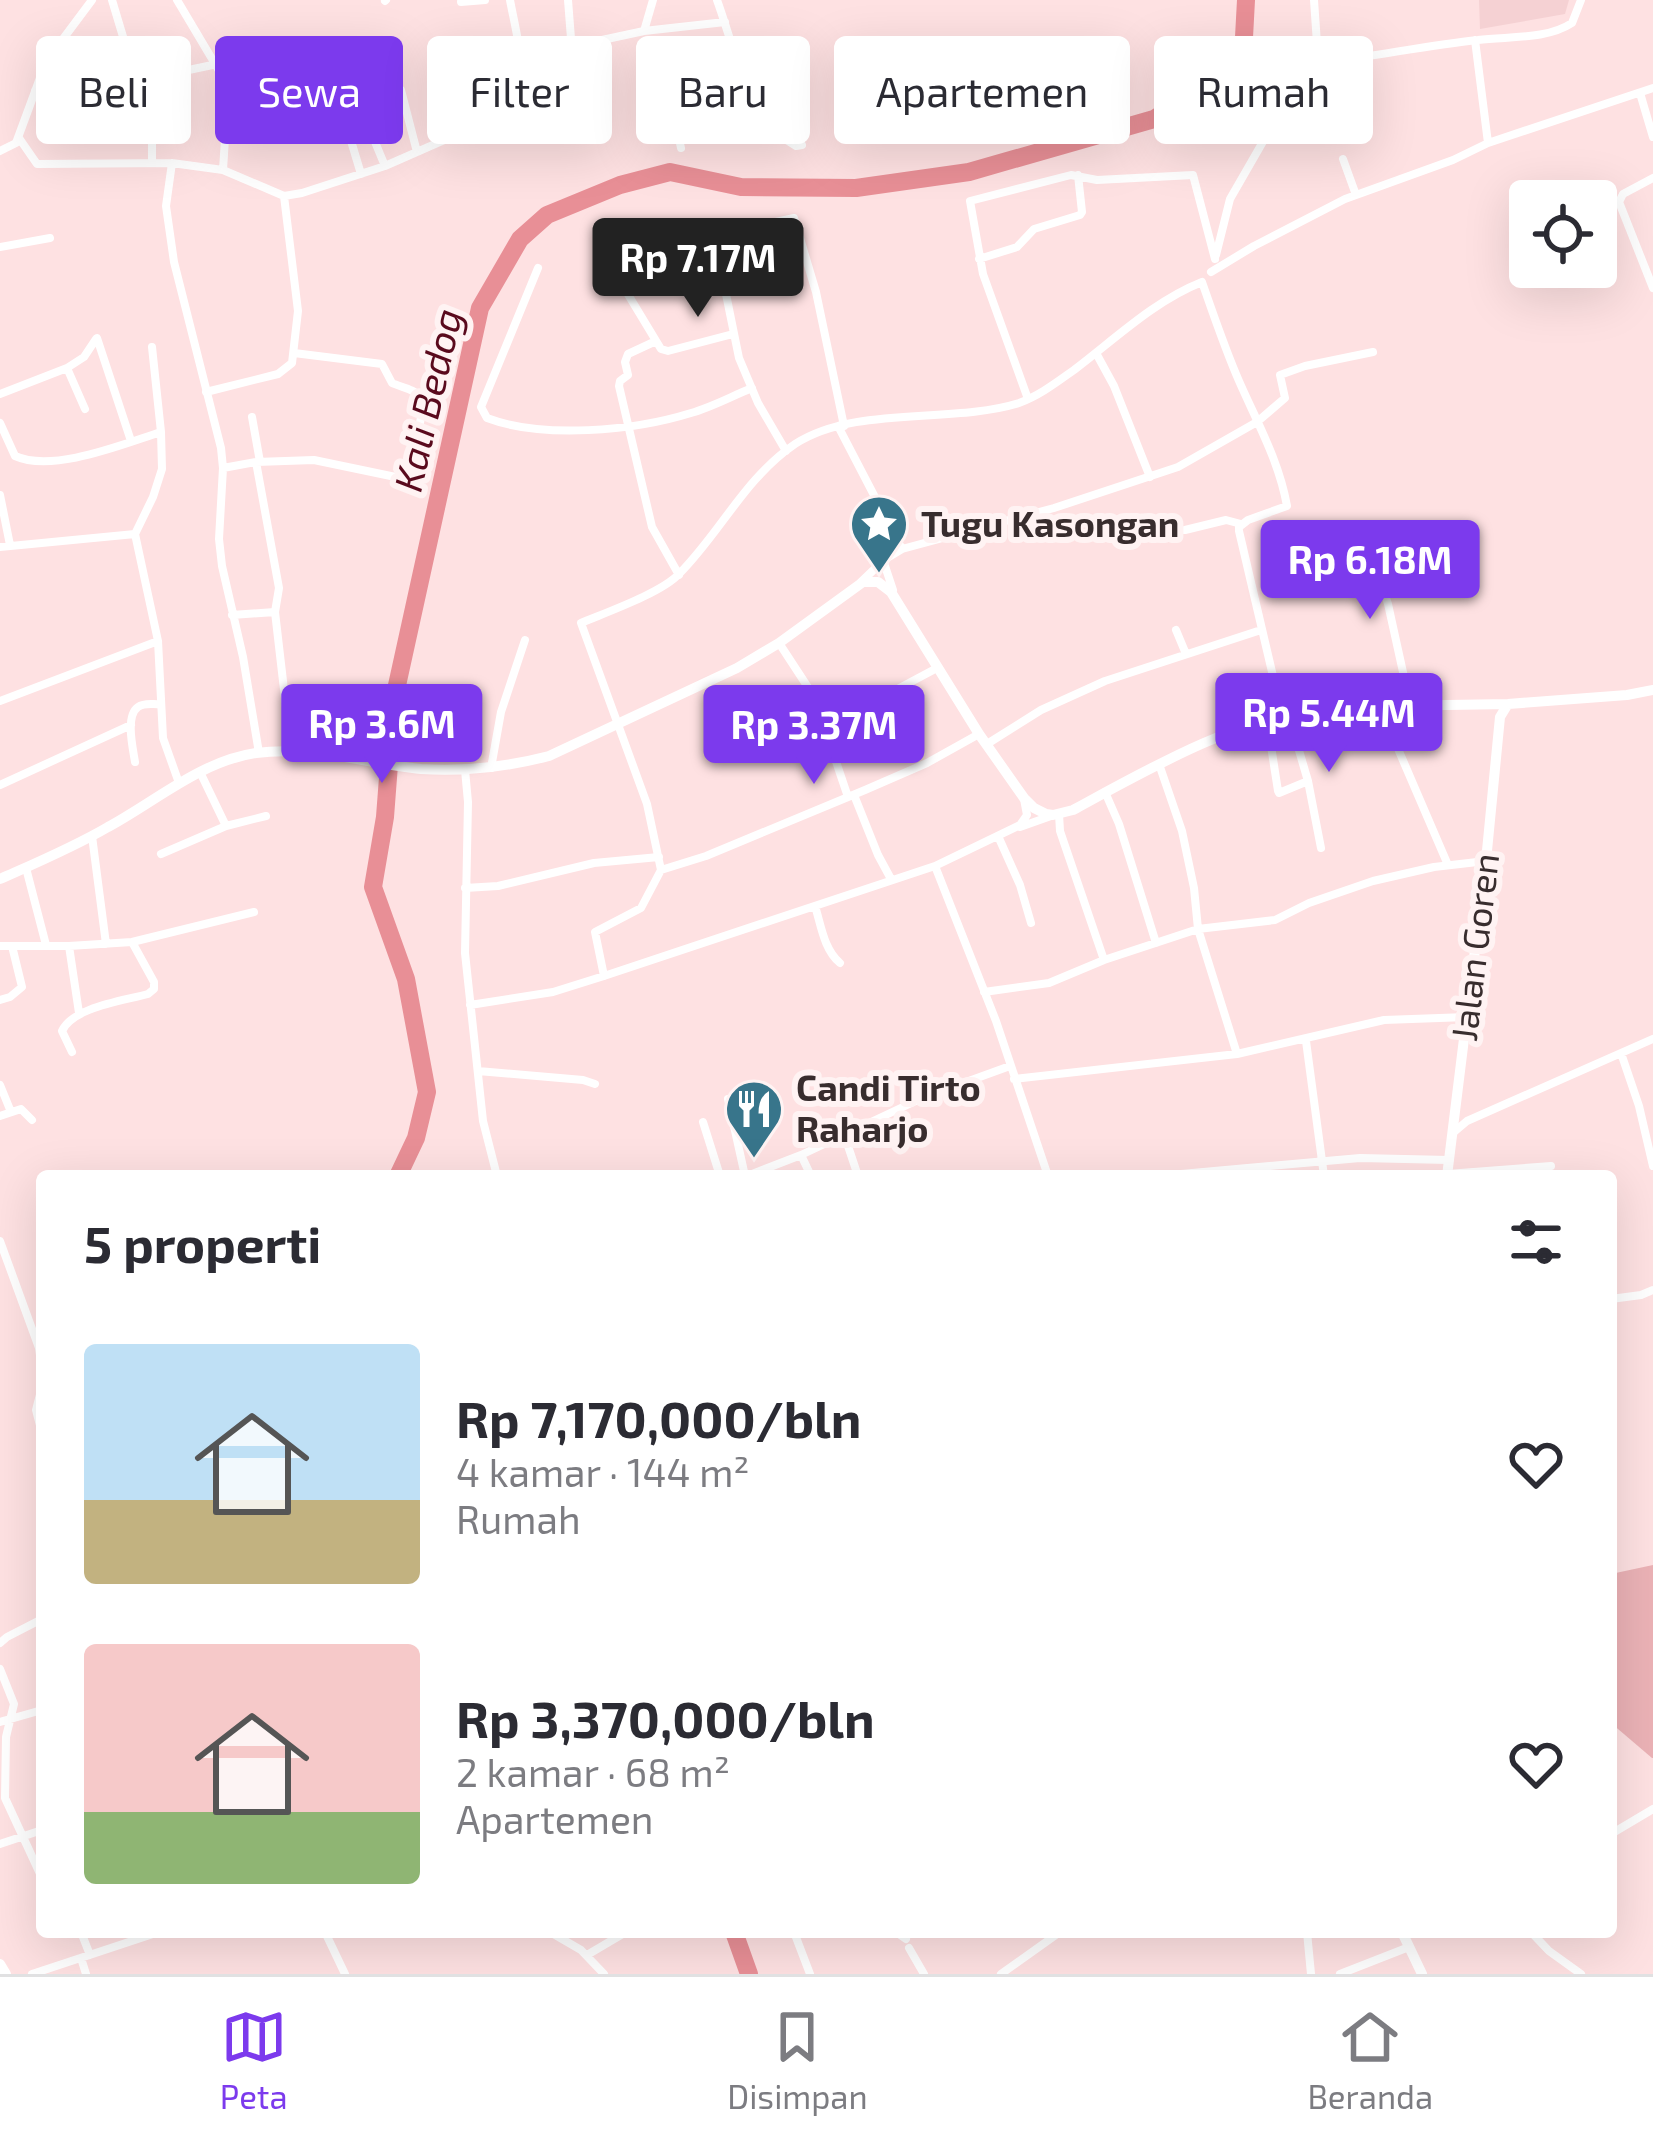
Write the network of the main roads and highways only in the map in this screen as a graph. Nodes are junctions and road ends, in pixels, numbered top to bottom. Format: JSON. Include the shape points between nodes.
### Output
{"nodes":[{"id":1,"x":1653,"y":690,"type":"edge"},
{"id":2,"x":1508,"y":704,"type":"junction"},
{"id":3,"x":1492,"y":705,"type":"junction"},
{"id":4,"x":1500,"y":718,"type":"junction"},
{"id":5,"x":0,"y":879,"type":"edge"},
{"id":6,"x":1448,"y":1170,"type":"edge"},
{"id":7,"x":1406,"y":1938,"type":"edge"},
{"id":8,"x":0,"y":1964,"type":"edge"},
{"id":9,"x":5,"y":1974,"type":"edge"},
{"id":10,"x":1422,"y":1974,"type":"edge"}],
"edges":[{"from":1,"to":2,"type":"main road"},
{"from":2,"to":3,"type":"main road"},
{"from":2,"to":4,"type":"main road","name":"Jalan Goren"},
{"from":3,"to":4,"type":"main road"},
{"from":3,"to":5,"type":"main road","via":[[1288,713],[1056,815],[1024,798],[898,603],[878,582],[863,582],[717,679],[560,751],[465,770],[291,750],[239,756]]},
{"from":4,"to":6,"type":"main road","name":"Jalan Goren"},
{"from":7,"to":10,"type":"main road"},
{"from":8,"to":9,"type":"main road"}]}
